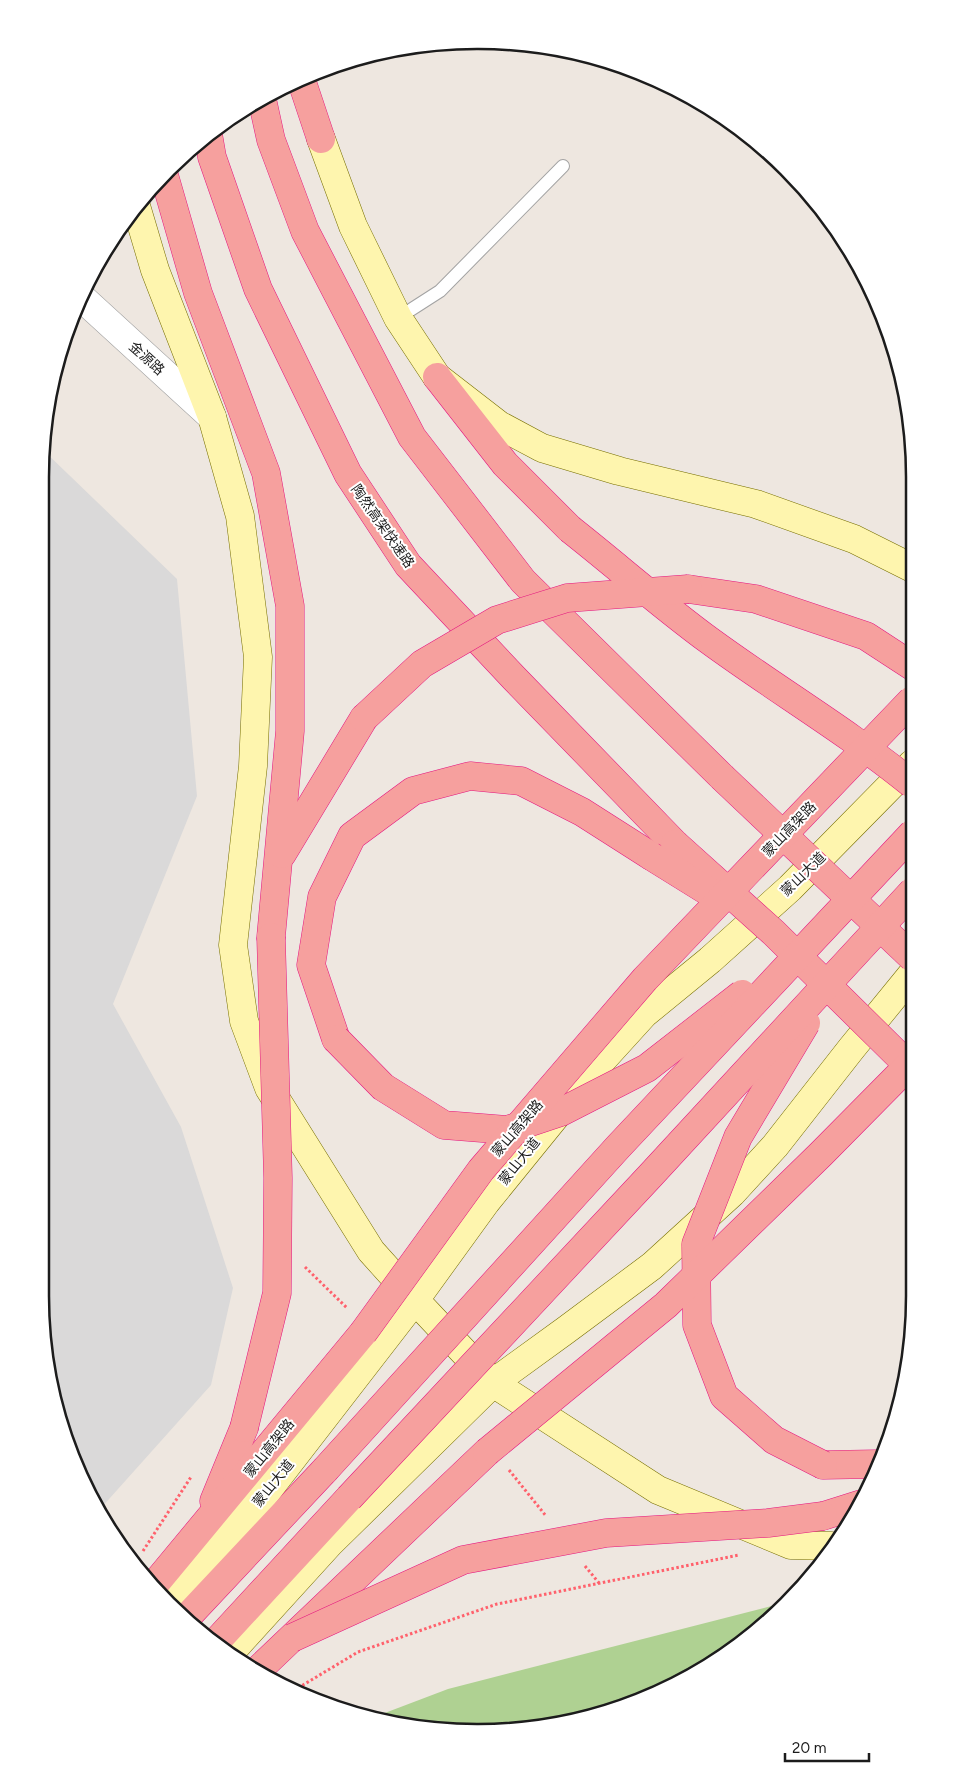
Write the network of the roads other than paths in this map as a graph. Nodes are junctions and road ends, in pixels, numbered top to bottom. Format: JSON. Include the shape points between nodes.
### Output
{"nodes":[{"id":1,"x":304,"y":85,"type":"edge"},
{"id":2,"x":263,"y":106,"type":"edge"},
{"id":3,"x":321,"y":139,"type":"joint"},
{"id":4,"x":209,"y":143,"type":"edge"},
{"id":5,"x":563,"y":166,"type":"dead end"},
{"id":6,"x":166,"y":183,"type":"edge"},
{"id":7,"x":138,"y":214,"type":"edge"},
{"id":8,"x":86,"y":302,"type":"edge"},
{"id":9,"x":398,"y":318,"type":"junction"},
{"id":10,"x":437,"y":378,"type":"junction"},
{"id":11,"x":212,"y":417,"type":"junction"},
{"id":12,"x":906,"y":565,"type":"edge"},
{"id":13,"x":906,"y":662,"type":"edge"},
{"id":14,"x":906,"y":706,"type":"edge"},
{"id":15,"x":906,"y":770,"type":"edge"},
{"id":16,"x":906,"y":779,"type":"edge"},
{"id":17,"x":906,"y":840,"type":"edge"},
{"id":18,"x":663,"y":850,"type":"junction"},
{"id":19,"x":278,"y":860,"type":"junction"},
{"id":20,"x":906,"y":899,"type":"edge"},
{"id":21,"x":811,"y":941,"type":"junction"},
{"id":22,"x":906,"y":951,"type":"edge"},
{"id":23,"x":835,"y":975,"type":"junction"},
{"id":24,"x":906,"y":982,"type":"edge"},
{"id":25,"x":886,"y":1043,"type":"junction"},
{"id":26,"x":906,"y":1063,"type":"edge"},
{"id":27,"x":906,"y":1067,"type":"edge"},
{"id":28,"x":906,"y":1076,"type":"edge"},
{"id":29,"x":415,"y":1300,"type":"junction"},
{"id":30,"x":493,"y":1382,"type":"junction"},
{"id":31,"x":872,"y":1464,"type":"edge"},
{"id":32,"x":850,"y":1507,"type":"edge"},
{"id":33,"x":846,"y":1515,"type":"edge"},
{"id":34,"x":824,"y":1516,"type":"junction"},
{"id":35,"x":202,"y":1530,"type":"junction"},
{"id":36,"x":826,"y":1546,"type":"edge"},
{"id":37,"x":157,"y":1580,"type":"edge"},
{"id":38,"x":173,"y":1598,"type":"edge"},
{"id":39,"x":190,"y":1614,"type":"edge"},
{"id":40,"x":219,"y":1638,"type":"edge"},
{"id":41,"x":292,"y":1638,"type":"junction"},
{"id":42,"x":234,"y":1649,"type":"edge"},
{"id":43,"x":262,"y":1666,"type":"edge"}],
"edges":[{"from":1,"to":3,"type":"highway"},
{"from":2,"to":22,"type":"highway","bridge":true,"via":[[271,140],[305,232],[412,437],[523,581],[722,777]]},
{"from":3,"to":9,"type":"main road","via":[[353,226]]},
{"from":4,"to":18,"type":"highway","name":"陶然高架快速路","via":[[258,289],[348,474],[408,564],[514,678]]},
{"from":5,"to":9,"type":"lane","via":[[440,291]]},
{"from":6,"to":19,"type":"highway","via":[[198,293],[266,473],[290,606],[290,730]]},
{"from":7,"to":11,"type":"main road","via":[[155,270]]},
{"from":8,"to":11,"type":"street","name":"金源路"},
{"from":9,"to":10,"type":"main road"},
{"from":10,"to":12,"type":"main road","via":[[499,424],[542,448],[620,471],[756,504],[854,539]]},
{"from":10,"to":16,"type":"highway","bridge":true,"via":[[505,464],[570,529],[708,640]]},
{"from":11,"to":29,"type":"main road","via":[[240,516],[258,657],[253,766],[233,945],[244,1021],[269,1088],[371,1250]]},
{"from":13,"to":19,"type":"highway","bridge":true,"via":[[866,636],[756,599],[688,589],[567,598],[497,620],[422,664],[364,718]]},
{"from":14,"to":35,"type":"highway","name":"蒙山高架路","bridge":true,"via":[[645,979],[481,1170],[363,1333]]},
{"from":15,"to":29,"type":"main road","name":"蒙山大道","via":[[790,888],[644,1014],[594,1068],[486,1202]]},
{"from":17,"to":21,"type":"highway","bridge":true},
{"from":18,"to":21,"type":"highway","bridge":true,"via":[[521,781],[470,776],[413,791],[352,836],[322,897],[311,965],[336,1039],[383,1087],[444,1125],[507,1130],[561,1112],[647,1068]]},
{"from":18,"to":25,"type":"highway","bridge":true,"via":[[774,933]]},
{"from":19,"to":35,"type":"highway","bridge":true,"via":[[271,937],[278,1178],[277,1293],[244,1428]]},
{"from":20,"to":23,"type":"highway","bridge":true},
{"from":21,"to":39,"type":"highway","bridge":true},
{"from":23,"to":31,"type":"highway","bridge":true,"via":[[738,1137],[696,1244],[697,1325],[724,1396],[774,1440],[823,1465]]},
{"from":23,"to":40,"type":"highway","bridge":true},
{"from":24,"to":30,"type":"main road","via":[[775,1146],[732,1193],[652,1266]]},
{"from":25,"to":26,"type":"highway","bridge":true},
{"from":25,"to":28,"type":"highway","bridge":true},
{"from":27,"to":41,"type":"highway","bridge":true,"via":[[666,1305],[487,1452]]},
{"from":29,"to":30,"type":"main road"},
{"from":29,"to":38,"type":"main road","name":"蒙山大道","via":[[265,1494]]},
{"from":30,"to":36,"type":"main road","via":[[658,1490],[791,1544]]},
{"from":30,"to":42,"type":"main road","via":[[329,1544]]},
{"from":32,"to":34,"type":"highway"},
{"from":33,"to":34,"type":"highway"},
{"from":34,"to":41,"type":"highway","bridge":true,"via":[[768,1523],[606,1533],[463,1560]]},
{"from":35,"to":37,"type":"highway","name":"蒙山高架路"},
{"from":41,"to":43,"type":"highway"}]}
